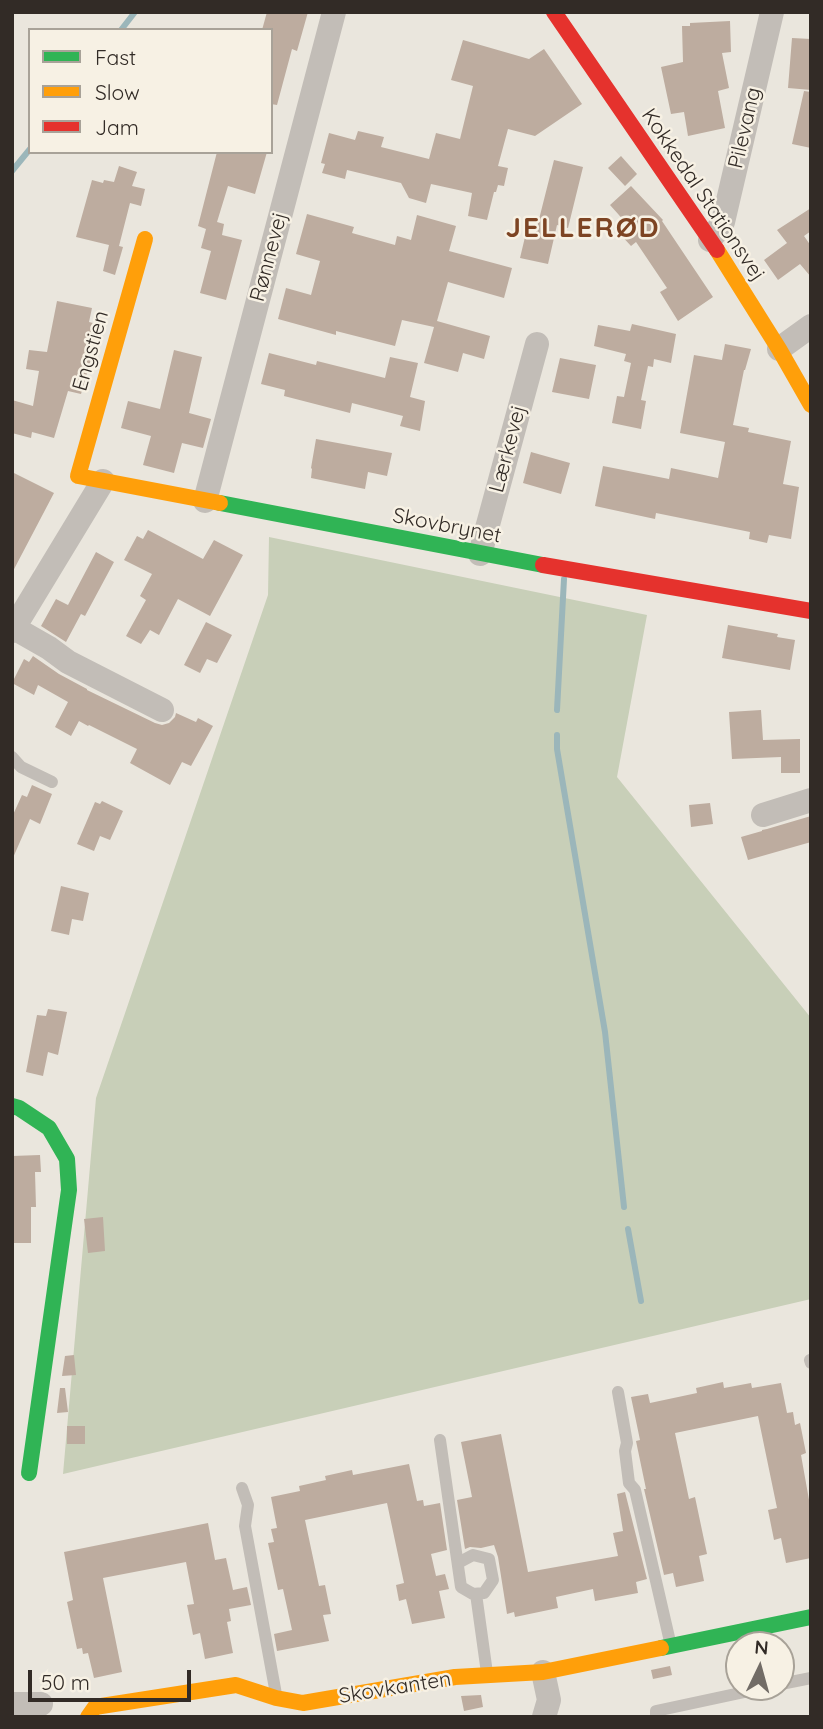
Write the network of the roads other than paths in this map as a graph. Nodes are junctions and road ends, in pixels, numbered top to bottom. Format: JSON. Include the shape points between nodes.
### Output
{"nodes":[{"id":1,"x":334,"y":12,"type":"edge"},
{"id":2,"x":554,"y":12,"type":"edge"},
{"id":3,"x":772,"y":12,"type":"edge"},
{"id":4,"x":145,"y":239,"type":"dead end"},
{"id":5,"x":710,"y":240,"type":"junction"},
{"id":6,"x":811,"y":326,"type":"edge"},
{"id":7,"x":537,"y":344,"type":"dead end"},
{"id":8,"x":779,"y":349,"type":"junction"},
{"id":9,"x":811,"y":405,"type":"edge"},
{"id":10,"x":78,"y":476,"type":"joint"},
{"id":11,"x":103,"y":481,"type":"junction"},
{"id":12,"x":205,"y":501,"type":"junction"},
{"id":13,"x":480,"y":554,"type":"junction"},
{"id":14,"x":811,"y":611,"type":"edge"},
{"id":15,"x":13,"y":630,"type":"edge"},
{"id":16,"x":162,"y":710,"type":"dead end"},
{"id":17,"x":12,"y":757,"type":"edge"},
{"id":18,"x":52,"y":782,"type":"dead end"},
{"id":19,"x":811,"y":800,"type":"edge"},
{"id":20,"x":763,"y":815,"type":"dead end"},
{"id":21,"x":12,"y":1106,"type":"edge"},
{"id":22,"x":618,"y":1392,"type":"dead end"},
{"id":23,"x":440,"y":1440,"type":"dead end"},
{"id":24,"x":29,"y":1473,"type":"dead end"},
{"id":25,"x":242,"y":1488,"type":"dead end"},
{"id":26,"x":458,"y":1563,"type":"junction"},
{"id":27,"x":475,"y":1594,"type":"junction"},
{"id":28,"x":811,"y":1617,"type":"edge"},
{"id":29,"x":671,"y":1646,"type":"junction"},
{"id":30,"x":543,"y":1672,"type":"junction"},
{"id":31,"x":487,"y":1675,"type":"junction"},
{"id":32,"x":725,"y":1696,"type":"edge"},
{"id":33,"x":276,"y":1698,"type":"junction"},
{"id":34,"x":12,"y":1704,"type":"edge"},
{"id":35,"x":41,"y":1704,"type":"dead end"},
{"id":36,"x":88,"y":1717,"type":"edge"},
{"id":37,"x":544,"y":1717,"type":"edge"},
{"id":38,"x":656,"y":1717,"type":"edge"}],
"edges":[{"from":1,"to":12,"type":"street","name":"Rønnevej"},
{"from":2,"to":5,"type":"street","name":"Kokkedal Stationsvej"},
{"from":3,"to":5,"type":"street","name":"Pilevang","via":[[723,222]]},
{"from":4,"to":10,"type":"street","name":"Engstien"},
{"from":5,"to":8,"type":"street","name":"Kokkedal Stationsvej"},
{"from":6,"to":8,"type":"street"},
{"from":7,"to":13,"type":"street","name":"Lærkevej"},
{"from":8,"to":9,"type":"street","name":"Kokkedal Stationsvej"},
{"from":10,"to":11,"type":"street","name":"Skovbrynet"},
{"from":11,"to":12,"type":"street","name":"Skovbrynet"},
{"from":11,"to":15,"type":"street"},
{"from":12,"to":13,"type":"street","name":"Skovbrynet"},
{"from":13,"to":14,"type":"street","name":"Skovbrynet"},
{"from":15,"to":16,"type":"street"},
{"from":17,"to":18,"type":"lane","via":[[21,767]]},
{"from":19,"to":20,"type":"street"},
{"from":21,"to":24,"type":"street","via":[[49,1128],[67,1159],[69,1190]]},
{"from":22,"to":29,"type":"lane","via":[[629,1483],[635,1490]]},
{"from":23,"to":26,"type":"lane"},
{"from":25,"to":33,"type":"lane"},
{"from":26,"to":27,"type":"lane","via":[[461,1587]]},
{"from":26,"to":27,"type":"lane","via":[[473,1555],[489,1559],[493,1580],[484,1592]]},
{"from":27,"to":31,"type":"lane"},
{"from":28,"to":29,"type":"street","name":"Skovkanten"},
{"from":29,"to":30,"type":"street","name":"Skovkanten"},
{"from":30,"to":31,"type":"street","name":"Skovkanten"},
{"from":30,"to":37,"type":"street","via":[[549,1700]]},
{"from":31,"to":33,"type":"street","name":"Skovkanten","via":[[303,1703]]},
{"from":32,"to":38,"type":"lane","via":[[656,1711]]},
{"from":33,"to":36,"type":"street","name":"Skovkanten","via":[[236,1685],[95,1707]]},
{"from":34,"to":35,"type":"street"}]}
